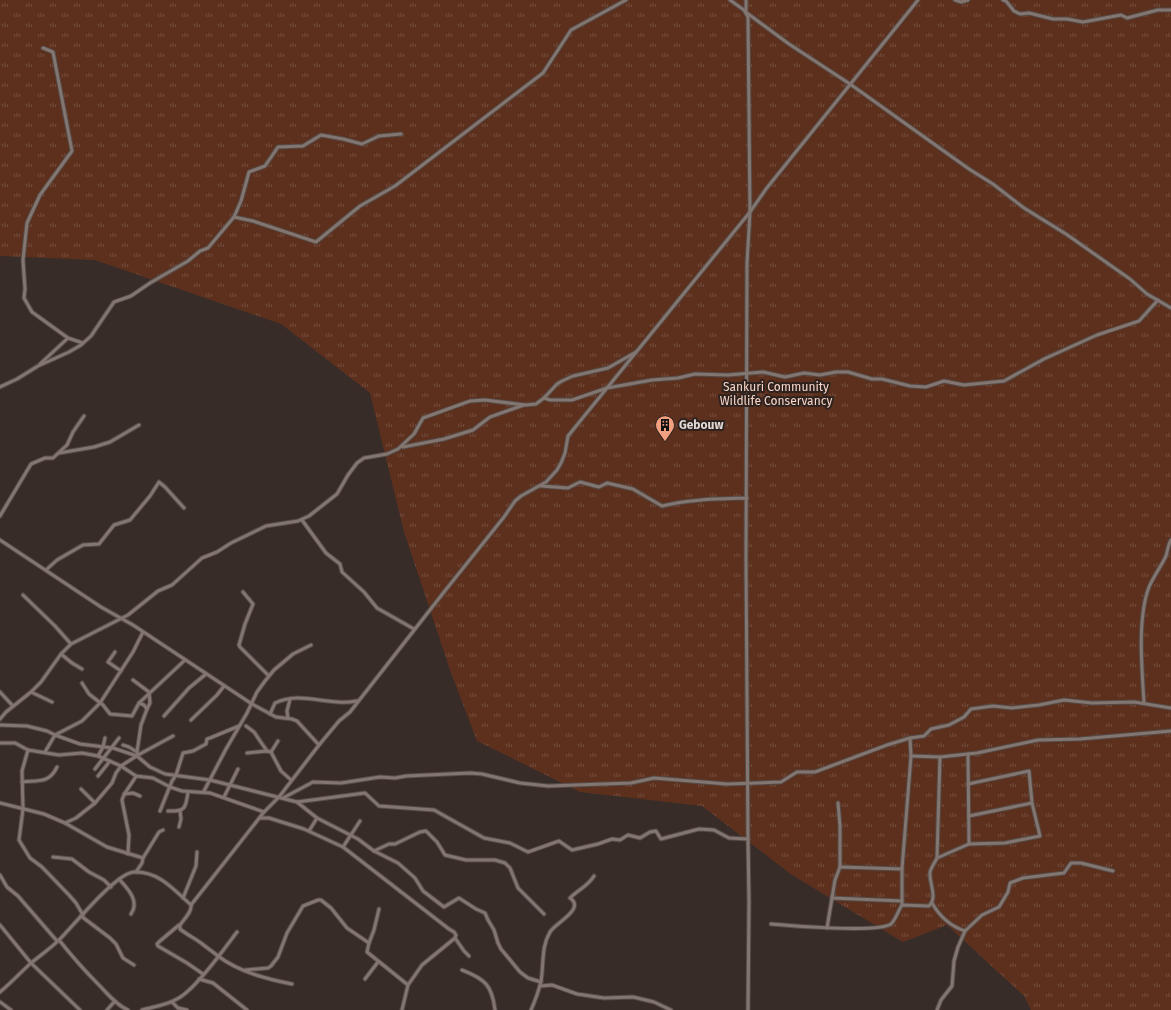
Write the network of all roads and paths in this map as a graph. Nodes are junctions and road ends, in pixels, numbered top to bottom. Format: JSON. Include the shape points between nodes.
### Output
{"nodes":[{"id":1,"x":626,"y":0,"type":"edge"},
{"id":2,"x":730,"y":0,"type":"edge"},
{"id":3,"x":746,"y":0,"type":"edge"},
{"id":4,"x":918,"y":0,"type":"edge"},
{"id":5,"x":955,"y":0,"type":"edge"},
{"id":6,"x":968,"y":0,"type":"edge"},
{"id":7,"x":1003,"y":0,"type":"edge"},
{"id":8,"x":1171,"y":10,"type":"edge"},
{"id":9,"x":746,"y":12,"type":"junction"},
{"id":10,"x":43,"y":48,"type":"dead end"},
{"id":11,"x":850,"y":84,"type":"junction"},
{"id":12,"x":401,"y":134,"type":"dead end"},
{"id":13,"x":750,"y":212,"type":"junction"},
{"id":14,"x":234,"y":217,"type":"junction"},
{"id":15,"x":1158,"y":300,"type":"junction"},
{"id":16,"x":1171,"y":308,"type":"edge"},
{"id":17,"x":68,"y":338,"type":"junction"},
{"id":18,"x":83,"y":343,"type":"junction"},
{"id":19,"x":637,"y":351,"type":"junction"},
{"id":20,"x":38,"y":366,"type":"junction"},
{"id":21,"x":747,"y":373,"type":"junction"},
{"id":22,"x":0,"y":388,"type":"edge"},
{"id":23,"x":607,"y":388,"type":"junction"},
{"id":24,"x":544,"y":398,"type":"junction"},
{"id":25,"x":525,"y":405,"type":"junction"},
{"id":26,"x":84,"y":416,"type":"dead end"},
{"id":27,"x":139,"y":425,"type":"dead end"},
{"id":28,"x":401,"y":447,"type":"junction"},
{"id":29,"x":59,"y":453,"type":"junction"},
{"id":30,"x":541,"y":486,"type":"junction"},
{"id":31,"x":747,"y":498,"type":"junction"},
{"id":32,"x":184,"y":508,"type":"dead end"},
{"id":33,"x":0,"y":516,"type":"edge"},
{"id":34,"x":302,"y":520,"type":"junction"},
{"id":35,"x":0,"y":540,"type":"edge"},
{"id":36,"x":1171,"y":540,"type":"edge"},
{"id":37,"x":46,"y":570,"type":"junction"},
{"id":38,"x":243,"y":592,"type":"dead end"},
{"id":39,"x":23,"y":595,"type":"dead end"},
{"id":40,"x":121,"y":618,"type":"junction"},
{"id":41,"x":414,"y":629,"type":"junction"},
{"id":42,"x":143,"y":632,"type":"junction"},
{"id":43,"x":71,"y":644,"type":"junction"},
{"id":44,"x":311,"y":645,"type":"dead end"},
{"id":45,"x":115,"y":652,"type":"dead end"},
{"id":46,"x":61,"y":654,"type":"junction"},
{"id":47,"x":184,"y":660,"type":"junction"},
{"id":48,"x":82,"y":669,"type":"dead end"},
{"id":49,"x":120,"y":672,"type":"junction"},
{"id":50,"x":206,"y":674,"type":"junction"},
{"id":51,"x":269,"y":676,"type":"junction"},
{"id":52,"x":133,"y":680,"type":"dead end"},
{"id":53,"x":82,"y":683,"type":"dead end"},
{"id":54,"x":224,"y":686,"type":"junction"},
{"id":55,"x":0,"y":692,"type":"edge"},
{"id":56,"x":32,"y":692,"type":"junction"},
{"id":57,"x":149,"y":692,"type":"junction"},
{"id":58,"x":290,"y":699,"type":"junction"},
{"id":59,"x":357,"y":701,"type":"junction"},
{"id":60,"x":52,"y":702,"type":"dead end"},
{"id":61,"x":139,"y":702,"type":"junction"},
{"id":62,"x":100,"y":703,"type":"junction"},
{"id":63,"x":1144,"y":703,"type":"junction"},
{"id":64,"x":252,"y":704,"type":"junction"},
{"id":65,"x":13,"y":706,"type":"junction"},
{"id":66,"x":1171,"y":708,"type":"edge"},
{"id":67,"x":147,"y":709,"type":"junction"},
{"id":68,"x":270,"y":714,"type":"junction"},
{"id":69,"x":164,"y":716,"type":"dead end"},
{"id":70,"x":0,"y":718,"type":"edge"},
{"id":71,"x":288,"y":718,"type":"junction"},
{"id":72,"x":191,"y":720,"type":"dead end"},
{"id":73,"x":0,"y":725,"type":"edge"},
{"id":74,"x":239,"y":726,"type":"junction"},
{"id":75,"x":246,"y":726,"type":"dead end"},
{"id":76,"x":1171,"y":731,"type":"edge"},
{"id":77,"x":55,"y":735,"type":"junction"},
{"id":78,"x":173,"y":736,"type":"dead end"},
{"id":79,"x":104,"y":738,"type":"dead end"},
{"id":80,"x":119,"y":738,"type":"dead end"},
{"id":81,"x":910,"y":738,"type":"junction"},
{"id":82,"x":278,"y":741,"type":"dead end"},
{"id":83,"x":0,"y":743,"type":"edge"},
{"id":84,"x":123,"y":745,"type":"dead end"},
{"id":85,"x":319,"y":745,"type":"junction"},
{"id":86,"x":103,"y":746,"type":"junction"},
{"id":87,"x":113,"y":748,"type":"junction"},
{"id":88,"x":28,"y":750,"type":"junction"},
{"id":89,"x":267,"y":751,"type":"junction"},
{"id":90,"x":45,"y":752,"type":"junction"},
{"id":91,"x":247,"y":752,"type":"dead end"},
{"id":92,"x":271,"y":752,"type":"junction"},
{"id":93,"x":137,"y":754,"type":"junction"},
{"id":94,"x":968,"y":754,"type":"junction"},
{"id":95,"x":98,"y":756,"type":"junction"},
{"id":96,"x":911,"y":756,"type":"junction"},
{"id":97,"x":940,"y":757,"type":"junction"},
{"id":98,"x":104,"y":758,"type":"junction"},
{"id":99,"x":110,"y":761,"type":"junction"},
{"id":100,"x":121,"y":766,"type":"junction"},
{"id":101,"x":57,"y":767,"type":"dead end"},
{"id":102,"x":238,"y":769,"type":"dead end"},
{"id":103,"x":95,"y":770,"type":"dead end"},
{"id":104,"x":176,"y":775,"type":"junction"},
{"id":105,"x":98,"y":776,"type":"dead end"},
{"id":106,"x":136,"y":776,"type":"junction"},
{"id":107,"x":210,"y":780,"type":"junction"},
{"id":108,"x":291,"y":780,"type":"junction"},
{"id":109,"x":22,"y":782,"type":"junction"},
{"id":110,"x":747,"y":782,"type":"junction"},
{"id":111,"x":968,"y":784,"type":"junction"},
{"id":112,"x":229,"y":785,"type":"junction"},
{"id":113,"x":170,"y":787,"type":"junction"},
{"id":114,"x":81,"y":790,"type":"dead end"},
{"id":115,"x":204,"y":791,"type":"junction"},
{"id":116,"x":188,"y":792,"type":"junction"},
{"id":117,"x":124,"y":794,"type":"junction"},
{"id":118,"x":140,"y":796,"type":"dead end"},
{"id":119,"x":279,"y":796,"type":"junction"},
{"id":120,"x":224,"y":797,"type":"junction"},
{"id":121,"x":283,"y":798,"type":"junction"},
{"id":122,"x":297,"y":802,"type":"junction"},
{"id":123,"x":0,"y":803,"type":"edge"},
{"id":124,"x":95,"y":803,"type":"junction"},
{"id":125,"x":838,"y":803,"type":"dead end"},
{"id":126,"x":1032,"y":803,"type":"junction"},
{"id":127,"x":23,"y":809,"type":"junction"},
{"id":128,"x":168,"y":810,"type":"dead end"},
{"id":129,"x":160,"y":811,"type":"dead end"},
{"id":130,"x":180,"y":811,"type":"junction"},
{"id":131,"x":264,"y":812,"type":"junction"},
{"id":132,"x":969,"y":816,"type":"junction"},
{"id":133,"x":260,"y":818,"type":"junction"},
{"id":134,"x":316,"y":818,"type":"junction"},
{"id":135,"x":360,"y":821,"type":"dead end"},
{"id":136,"x":64,"y":823,"type":"junction"},
{"id":137,"x":179,"y":827,"type":"dead end"},
{"id":138,"x":162,"y":830,"type":"dead end"},
{"id":139,"x":309,"y":831,"type":"junction"},
{"id":140,"x":351,"y":836,"type":"junction"},
{"id":141,"x":748,"y":839,"type":"junction"},
{"id":142,"x":969,"y":844,"type":"junction"},
{"id":143,"x":343,"y":847,"type":"junction"},
{"id":144,"x":374,"y":851,"type":"junction"},
{"id":145,"x":197,"y":852,"type":"dead end"},
{"id":146,"x":128,"y":854,"type":"junction"},
{"id":147,"x":53,"y":857,"type":"dead end"},
{"id":148,"x":142,"y":858,"type":"junction"},
{"id":149,"x":937,"y":858,"type":"junction"},
{"id":150,"x":840,"y":867,"type":"junction"},
{"id":151,"x":902,"y":869,"type":"junction"},
{"id":152,"x":1113,"y":870,"type":"dead end"},
{"id":153,"x":136,"y":872,"type":"junction"},
{"id":154,"x":0,"y":875,"type":"edge"},
{"id":155,"x":594,"y":876,"type":"dead end"},
{"id":156,"x":119,"y":879,"type":"junction"},
{"id":157,"x":111,"y":887,"type":"junction"},
{"id":158,"x":183,"y":898,"type":"junction"},
{"id":159,"x":832,"y":898,"type":"junction"},
{"id":160,"x":902,"y":901,"type":"junction"},
{"id":161,"x":932,"y":903,"type":"junction"},
{"id":162,"x":191,"y":905,"type":"junction"},
{"id":163,"x":902,"y":905,"type":"junction"},
{"id":164,"x":379,"y":909,"type":"dead end"},
{"id":165,"x":131,"y":914,"type":"dead end"},
{"id":166,"x":544,"y":914,"type":"dead end"},
{"id":167,"x":82,"y":915,"type":"junction"},
{"id":168,"x":771,"y":924,"type":"dead end"},
{"id":169,"x":0,"y":925,"type":"edge"},
{"id":170,"x":180,"y":925,"type":"junction"},
{"id":171,"x":827,"y":928,"type":"junction"},
{"id":172,"x":966,"y":931,"type":"junction"},
{"id":173,"x":236,"y":932,"type":"dead end"},
{"id":174,"x":455,"y":938,"type":"junction"},
{"id":175,"x":58,"y":941,"type":"junction"},
{"id":176,"x":368,"y":943,"type":"junction"},
{"id":177,"x":218,"y":956,"type":"junction"},
{"id":178,"x":469,"y":956,"type":"dead end"},
{"id":179,"x":378,"y":962,"type":"junction"},
{"id":180,"x":31,"y":963,"type":"junction"},
{"id":181,"x":134,"y":965,"type":"dead end"},
{"id":182,"x":243,"y":970,"type":"junction"},
{"id":183,"x":462,"y":970,"type":"dead end"},
{"id":184,"x":203,"y":974,"type":"junction"},
{"id":185,"x":199,"y":979,"type":"junction"},
{"id":186,"x":365,"y":979,"type":"dead end"},
{"id":187,"x":292,"y":984,"type":"dead end"},
{"id":188,"x":540,"y":984,"type":"junction"},
{"id":189,"x":408,"y":985,"type":"junction"},
{"id":190,"x":0,"y":992,"type":"edge"},
{"id":191,"x":115,"y":1001,"type":"junction"},
{"id":192,"x":0,"y":1002,"type":"edge"},
{"id":193,"x":172,"y":1002,"type":"junction"},
{"id":194,"x":152,"y":1009,"type":"edge"},
{"id":195,"x":11,"y":1010,"type":"edge"},
{"id":196,"x":80,"y":1010,"type":"edge"},
{"id":197,"x":108,"y":1010,"type":"edge"},
{"id":198,"x":128,"y":1010,"type":"edge"},
{"id":199,"x":142,"y":1010,"type":"edge"},
{"id":200,"x":187,"y":1010,"type":"edge"},
{"id":201,"x":247,"y":1010,"type":"edge"},
{"id":202,"x":402,"y":1010,"type":"edge"},
{"id":203,"x":495,"y":1010,"type":"edge"},
{"id":204,"x":531,"y":1010,"type":"edge"},
{"id":205,"x":671,"y":1010,"type":"edge"},
{"id":206,"x":748,"y":1010,"type":"edge"},
{"id":207,"x":937,"y":1010,"type":"edge"}],
"edges":[{"from":1,"to":14,"type":"street","via":[[571,30],[543,73],[395,186],[360,206],[316,242]]},
{"from":2,"to":9,"type":"street"},
{"from":3,"to":9,"type":"street"},
{"from":4,"to":11,"type":"street"},
{"from":5,"to":6,"type":"street"},
{"from":7,"to":8,"type":"street","via":[[1020,14],[1029,13],[1083,22]]},
{"from":9,"to":11,"type":"street"},
{"from":9,"to":13,"type":"street"},
{"from":10,"to":17,"type":"street","via":[[53,52],[72,151],[40,195],[27,224],[23,260],[24,298],[32,312]]},
{"from":11,"to":13,"type":"street"},
{"from":11,"to":15,"type":"street","via":[[969,170],[1066,234]]},
{"from":12,"to":14,"type":"street","via":[[379,136],[362,144],[321,135],[303,146],[278,147],[265,166],[249,172]]},
{"from":13,"to":19,"type":"street"},
{"from":13,"to":21,"type":"street"},
{"from":14,"to":18,"type":"street","via":[[208,248],[131,296],[114,302],[91,336]]},
{"from":15,"to":16,"type":"street"},
{"from":15,"to":21,"type":"street","via":[[1139,321],[1097,335],[1004,381],[964,385],[944,381],[926,387],[872,379],[848,372],[820,375],[804,373],[785,377],[763,372]]},
{"from":17,"to":18,"type":"street"},
{"from":17,"to":20,"type":"street"},
{"from":18,"to":20,"type":"street"},
{"from":19,"to":23,"type":"street"},
{"from":19,"to":24,"type":"street","via":[[608,368],[562,381]]},
{"from":20,"to":22,"type":"street"},
{"from":21,"to":23,"type":"street","via":[[695,374]]},
{"from":21,"to":31,"type":"street"},
{"from":23,"to":24,"type":"street","via":[[572,400]]},
{"from":23,"to":30,"type":"street","via":[[568,436],[566,453],[561,463]]},
{"from":24,"to":25,"type":"street","via":[[536,404]]},
{"from":25,"to":28,"type":"street","via":[[490,417],[473,430],[444,439]]},
{"from":25,"to":28,"type":"street","via":[[484,400],[461,404],[422,419],[414,434]]},
{"from":26,"to":29,"type":"street","via":[[67,445]]},
{"from":27,"to":29,"type":"street","via":[[110,442]]},
{"from":28,"to":34,"type":"street","via":[[387,454],[364,458],[357,463],[338,494]]},
{"from":29,"to":33,"type":"street","via":[[53,458],[45,458],[31,464]]},
{"from":30,"to":31,"type":"street","via":[[568,488],[580,482],[599,487],[606,483],[633,489],[662,506],[694,500]]},
{"from":30,"to":41,"type":"street","via":[[515,501]]},
{"from":31,"to":110,"type":"street"},
{"from":32,"to":37,"type":"street","via":[[159,482],[130,520],[114,525],[99,544],[83,545],[57,560]]},
{"from":34,"to":40,"type":"street","via":[[266,526],[202,558],[172,585],[158,591]]},
{"from":34,"to":41,"type":"street","via":[[326,554],[340,564],[342,572],[378,608]]},
{"from":35,"to":37,"type":"street"},
{"from":36,"to":63,"type":"street","via":[[1150,587],[1143,612]]},
{"from":37,"to":40,"type":"street"},
{"from":38,"to":51,"type":"street","via":[[253,604],[239,645]]},
{"from":39,"to":43,"type":"street"},
{"from":40,"to":42,"type":"street"},
{"from":40,"to":43,"type":"street"},
{"from":41,"to":59,"type":"street"},
{"from":42,"to":47,"type":"street"},
{"from":42,"to":49,"type":"street","via":[[134,652]]},
{"from":43,"to":46,"type":"street"},
{"from":44,"to":51,"type":"street","via":[[292,654]]},
{"from":45,"to":49,"type":"street","via":[[108,662]]},
{"from":46,"to":48,"type":"street"},
{"from":46,"to":56,"type":"street"},
{"from":47,"to":50,"type":"street"},
{"from":47,"to":57,"type":"street"},
{"from":49,"to":62,"type":"street"},
{"from":50,"to":54,"type":"street"},
{"from":50,"to":69,"type":"street","via":[[189,688]]},
{"from":51,"to":64,"type":"street"},
{"from":52,"to":57,"type":"street"},
{"from":53,"to":62,"type":"street","via":[[89,694]]},
{"from":54,"to":64,"type":"street"},
{"from":54,"to":72,"type":"street"},
{"from":55,"to":65,"type":"street"},
{"from":56,"to":60,"type":"street"},
{"from":56,"to":65,"type":"street"},
{"from":57,"to":61,"type":"street"},
{"from":57,"to":67,"type":"street","via":[[150,703]]},
{"from":58,"to":59,"type":"street"},
{"from":58,"to":68,"type":"street","via":[[275,703]]},
{"from":58,"to":71,"type":"street"},
{"from":59,"to":85,"type":"street"},
{"from":61,"to":62,"type":"street","via":[[133,715],[129,717],[110,714]]},
{"from":61,"to":67,"type":"street"},
{"from":62,"to":77,"type":"street","via":[[82,721]]},
{"from":63,"to":66,"type":"street"},
{"from":63,"to":81,"type":"street","via":[[1064,700],[1012,708],[993,706],[971,709],[964,717],[949,725],[931,729],[924,736]]},
{"from":64,"to":68,"type":"street"},
{"from":64,"to":74,"type":"street"},
{"from":65,"to":70,"type":"street"},
{"from":67,"to":93,"type":"street","via":[[141,725]]},
{"from":68,"to":71,"type":"street"},
{"from":71,"to":85,"type":"street","via":[[297,721]]},
{"from":73,"to":77,"type":"street","via":[[27,726]]},
{"from":74,"to":104,"type":"street","via":[[214,735],[207,739],[206,744],[183,753]]},
{"from":74,"to":107,"type":"street"},
{"from":75,"to":89,"type":"street","via":[[254,732]]},
{"from":76,"to":94,"type":"street","via":[[1038,740]]},
{"from":77,"to":86,"type":"street","via":[[80,744]]},
{"from":77,"to":90,"type":"street"},
{"from":78,"to":93,"type":"street"},
{"from":79,"to":86,"type":"street"},
{"from":80,"to":87,"type":"street"},
{"from":81,"to":96,"type":"street"},
{"from":81,"to":110,"type":"street","via":[[815,772],[797,772],[781,782]]},
{"from":82,"to":92,"type":"street"},
{"from":83,"to":88,"type":"street","via":[[15,743]]},
{"from":84,"to":93,"type":"street","via":[[130,747]]},
{"from":85,"to":108,"type":"street"},
{"from":86,"to":87,"type":"street"},
{"from":86,"to":95,"type":"street"},
{"from":87,"to":93,"type":"street"},
{"from":87,"to":98,"type":"street"},
{"from":88,"to":90,"type":"street"},
{"from":88,"to":109,"type":"street","via":[[22,771]]},
{"from":89,"to":91,"type":"street"},
{"from":89,"to":92,"type":"street"},
{"from":90,"to":95,"type":"street"},
{"from":92,"to":108,"type":"street","via":[[281,771]]},
{"from":93,"to":100,"type":"street"},
{"from":93,"to":104,"type":"street","via":[[150,767],[165,774]]},
{"from":94,"to":97,"type":"street"},
{"from":94,"to":111,"type":"street"},
{"from":95,"to":98,"type":"street"},
{"from":96,"to":97,"type":"street"},
{"from":96,"to":151,"type":"street"},
{"from":97,"to":149,"type":"street"},
{"from":98,"to":99,"type":"street"},
{"from":98,"to":103,"type":"street"},
{"from":99,"to":100,"type":"street"},
{"from":99,"to":105,"type":"street"},
{"from":100,"to":106,"type":"street"},
{"from":100,"to":124,"type":"street","via":[[112,783]]},
{"from":101,"to":109,"type":"street","via":[[50,777],[40,782]]},
{"from":102,"to":112,"type":"street"},
{"from":104,"to":107,"type":"street"},
{"from":104,"to":113,"type":"street"},
{"from":106,"to":113,"type":"street","via":[[153,778]]},
{"from":106,"to":117,"type":"street"},
{"from":107,"to":112,"type":"street"},
{"from":107,"to":115,"type":"street"},
{"from":108,"to":119,"type":"street"},
{"from":109,"to":127,"type":"street"},
{"from":110,"to":121,"type":"street","via":[[727,784],[654,778],[632,782],[548,786],[470,773],[380,777],[341,783],[313,782]]},
{"from":110,"to":141,"type":"street"},
{"from":111,"to":126,"type":"street","via":[[1029,771]]},
{"from":111,"to":132,"type":"street"},
{"from":112,"to":119,"type":"street"},
{"from":112,"to":120,"type":"street"},
{"from":113,"to":116,"type":"street"},
{"from":113,"to":129,"type":"street"},
{"from":114,"to":124,"type":"street"},
{"from":115,"to":116,"type":"street"},
{"from":115,"to":120,"type":"street"},
{"from":116,"to":130,"type":"street","via":[[186,806]]},
{"from":117,"to":118,"type":"street","via":[[133,793]]},
{"from":117,"to":146,"type":"street","via":[[122,800],[129,835]]},
{"from":119,"to":121,"type":"street"},
{"from":119,"to":131,"type":"street"},
{"from":120,"to":131,"type":"street"},
{"from":121,"to":122,"type":"street"},
{"from":122,"to":134,"type":"street"},
{"from":122,"to":141,"type":"street","via":[[365,793],[379,806],[434,810],[484,838],[510,843],[528,852],[559,841],[572,850],[612,838],[620,840],[628,835],[640,838],[656,831],[661,838],[699,829],[714,830],[729,838]]},
{"from":123,"to":127,"type":"street"},
{"from":124,"to":136,"type":"street","via":[[76,818]]},
{"from":125,"to":150,"type":"street"},
{"from":126,"to":132,"type":"street"},
{"from":126,"to":142,"type":"street","via":[[1040,836],[1005,843]]},
{"from":127,"to":136,"type":"street","via":[[44,814]]},
{"from":127,"to":167,"type":"street","via":[[19,836],[21,844],[30,858],[76,903]]},
{"from":128,"to":130,"type":"street"},
{"from":130,"to":137,"type":"street"},
{"from":131,"to":133,"type":"street"},
{"from":132,"to":142,"type":"street"},
{"from":133,"to":139,"type":"street","via":[[269,818]]},
{"from":133,"to":162,"type":"street"},
{"from":134,"to":139,"type":"street"},
{"from":134,"to":140,"type":"street"},
{"from":135,"to":140,"type":"street"},
{"from":136,"to":146,"type":"street","via":[[100,844]]},
{"from":138,"to":148,"type":"street"},
{"from":139,"to":143,"type":"street"},
{"from":140,"to":143,"type":"street"},
{"from":140,"to":144,"type":"street"},
{"from":141,"to":206,"type":"street"},
{"from":142,"to":149,"type":"street"},
{"from":143,"to":174,"type":"street","via":[[454,932]]},
{"from":144,"to":166,"type":"street","via":[[426,831],[445,855],[466,860],[495,860],[505,864],[510,868],[518,888]]},
{"from":144,"to":188,"type":"street","via":[[398,862],[415,878],[423,891],[444,907],[460,898],[483,912],[494,930],[501,949],[514,966],[524,976]]},
{"from":145,"to":158,"type":"street","via":[[196,866]]},
{"from":146,"to":148,"type":"street"},
{"from":147,"to":157,"type":"street","via":[[72,859]]},
{"from":148,"to":153,"type":"street"},
{"from":149,"to":161,"type":"street","via":[[930,872]]},
{"from":150,"to":151,"type":"street"},
{"from":150,"to":159,"type":"street"},
{"from":151,"to":160,"type":"street"},
{"from":152,"to":172,"type":"street","via":[[1081,863],[1071,864],[1064,873],[1023,878],[1010,883],[999,907],[982,915]]},
{"from":153,"to":156,"type":"street","via":[[128,873]]},
{"from":153,"to":158,"type":"street","via":[[160,878]]},
{"from":154,"to":175,"type":"street","via":[[7,887]]},
{"from":155,"to":188,"type":"street","via":[[589,884],[570,898],[575,903],[574,910],[551,930],[546,939]]},
{"from":156,"to":157,"type":"street"},
{"from":156,"to":165,"type":"street","via":[[135,902]]},
{"from":157,"to":167,"type":"street"},
{"from":158,"to":162,"type":"street"},
{"from":159,"to":160,"type":"street"},
{"from":159,"to":171,"type":"street"},
{"from":160,"to":163,"type":"street"},
{"from":161,"to":163,"type":"street","via":[[928,906]]},
{"from":161,"to":172,"type":"street","via":[[946,920]]},
{"from":162,"to":170,"type":"street","via":[[192,908]]},
{"from":163,"to":171,"type":"street","via":[[890,924],[876,928]]},
{"from":164,"to":176,"type":"street"},
{"from":167,"to":175,"type":"street"},
{"from":167,"to":181,"type":"street","via":[[110,938],[123,958]]},
{"from":168,"to":171,"type":"street"},
{"from":169,"to":180,"type":"street"},
{"from":170,"to":177,"type":"street","via":[[180,929]]},
{"from":170,"to":184,"type":"street","via":[[157,944]]},
{"from":172,"to":207,"type":"street","via":[[954,961],[952,986]]},
{"from":173,"to":177,"type":"street"},
{"from":174,"to":178,"type":"street"},
{"from":174,"to":189,"type":"street","via":[[422,965]]},
{"from":175,"to":180,"type":"street"},
{"from":175,"to":191,"type":"street"},
{"from":176,"to":179,"type":"street","via":[[367,952]]},
{"from":176,"to":182,"type":"street","via":[[347,928],[331,908],[318,900],[302,906],[287,933],[278,957],[271,966]]},
{"from":177,"to":182,"type":"street"},
{"from":177,"to":184,"type":"street"},
{"from":179,"to":186,"type":"street"},
{"from":179,"to":189,"type":"street"},
{"from":180,"to":190,"type":"street"},
{"from":180,"to":196,"type":"street"},
{"from":182,"to":187,"type":"street"},
{"from":183,"to":203,"type":"street","via":[[479,977],[492,992]]},
{"from":184,"to":185,"type":"street"},
{"from":185,"to":193,"type":"street","via":[[183,996]]},
{"from":185,"to":201,"type":"street","via":[[213,983]]},
{"from":188,"to":204,"type":"street"},
{"from":188,"to":205,"type":"street","via":[[604,998],[634,997]]},
{"from":189,"to":202,"type":"street"},
{"from":191,"to":197,"type":"street"},
{"from":191,"to":198,"type":"street"},
{"from":192,"to":195,"type":"street"},
{"from":193,"to":194,"type":"street"},
{"from":193,"to":200,"type":"street","via":[[178,1008]]},
{"from":194,"to":199,"type":"street"}]}
